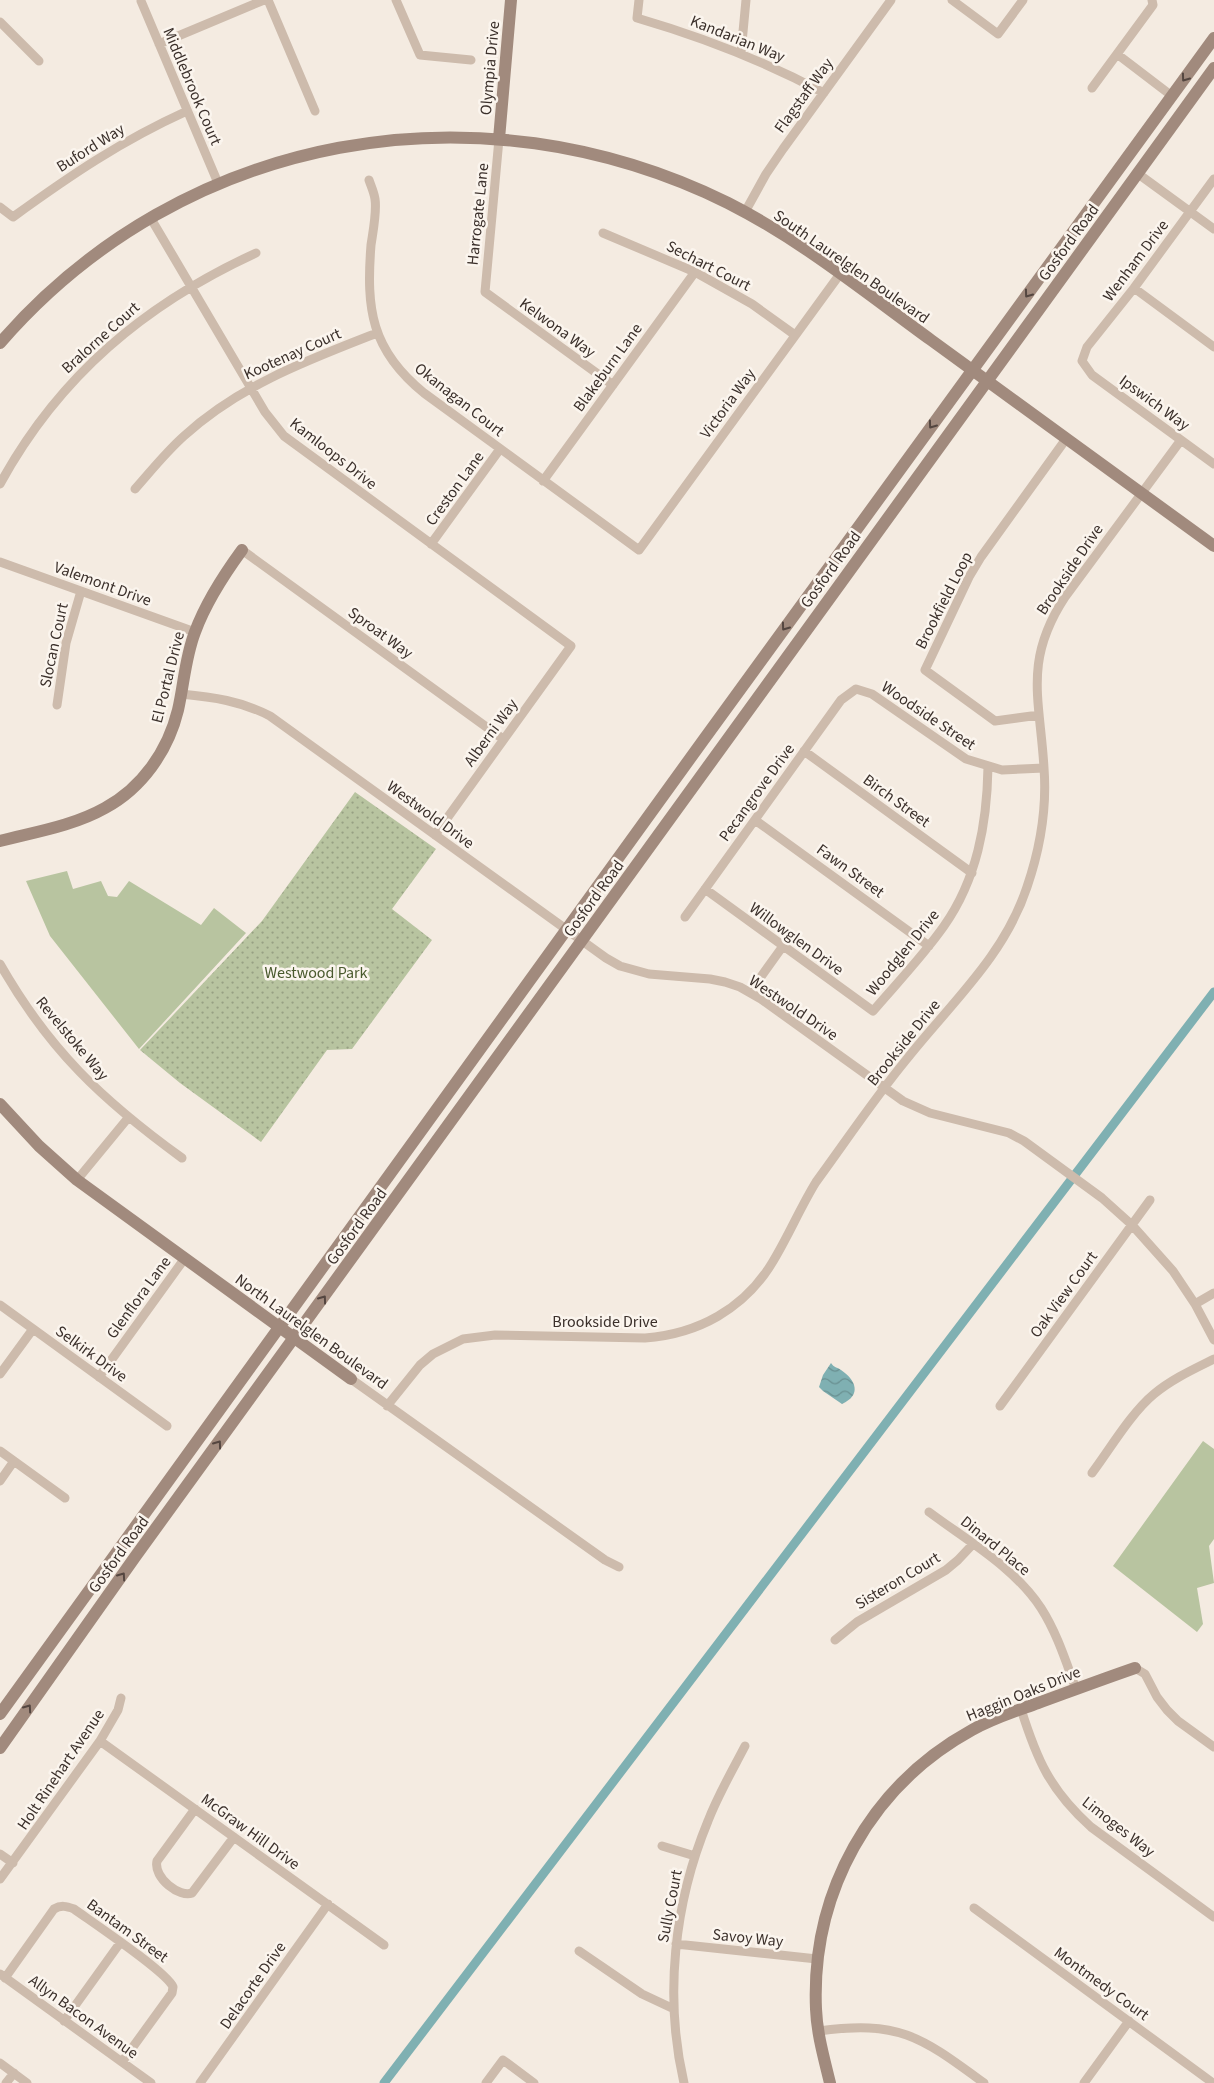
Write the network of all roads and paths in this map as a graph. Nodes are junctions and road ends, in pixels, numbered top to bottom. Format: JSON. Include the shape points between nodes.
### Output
{"nodes":[{"id":1,"x":264,"y":0,"type":"edge"},
{"id":2,"x":268,"y":0,"type":"edge"},
{"id":3,"x":396,"y":0,"type":"edge"},
{"id":4,"x":511,"y":0,"type":"edge"},
{"id":5,"x":639,"y":0,"type":"edge"},
{"id":6,"x":746,"y":0,"type":"edge"},
{"id":7,"x":891,"y":0,"type":"edge"},
{"id":8,"x":952,"y":0,"type":"edge"},
{"id":9,"x":1023,"y":0,"type":"edge"},
{"id":10,"x":1152,"y":0,"type":"edge"},
{"id":11,"x":140,"y":1,"type":"edge"},
{"id":12,"x":0,"y":22,"type":"edge"},
{"id":13,"x":1214,"y":38,"type":"edge"},
{"id":14,"x":159,"y":44,"type":"junction"},
{"id":15,"x":741,"y":53,"type":"junction"},
{"id":16,"x":1117,"y":54,"type":"junction"},
{"id":17,"x":470,"y":60,"type":"dead end"},
{"id":18,"x":39,"y":61,"type":"dead end"},
{"id":19,"x":1214,"y":68,"type":"edge"},
{"id":20,"x":1092,"y":88,"type":"dead end"},
{"id":21,"x":824,"y":93,"type":"junction"},
{"id":22,"x":1172,"y":96,"type":"junction"},
{"id":23,"x":187,"y":111,"type":"junction"},
{"id":24,"x":315,"y":111,"type":"dead end"},
{"id":25,"x":499,"y":139,"type":"junction"},
{"id":26,"x":1137,"y":173,"type":"junction"},
{"id":27,"x":1214,"y":179,"type":"edge"},
{"id":28,"x":369,"y":180,"type":"dead end"},
{"id":29,"x":218,"y":183,"type":"junction"},
{"id":30,"x":0,"y":207,"type":"edge"},
{"id":31,"x":1190,"y":211,"type":"junction"},
{"id":32,"x":745,"y":212,"type":"junction"},
{"id":33,"x":150,"y":217,"type":"junction"},
{"id":34,"x":1214,"y":229,"type":"edge"},
{"id":35,"x":603,"y":233,"type":"dead end"},
{"id":36,"x":256,"y":253,"type":"dead end"},
{"id":37,"x":695,"y":272,"type":"junction"},
{"id":38,"x":840,"y":274,"type":"junction"},
{"id":39,"x":190,"y":286,"type":"junction"},
{"id":40,"x":1134,"y":288,"type":"junction"},
{"id":41,"x":485,"y":292,"type":"joint"},
{"id":42,"x":377,"y":333,"type":"junction"},
{"id":43,"x":795,"y":335,"type":"junction"},
{"id":44,"x":0,"y":343,"type":"edge"},
{"id":45,"x":1214,"y":347,"type":"edge"},
{"id":46,"x":1082,"y":361,"type":"joint"},
{"id":47,"x":972,"y":370,"type":"junction"},
{"id":48,"x":987,"y":381,"type":"junction"},
{"id":49,"x":613,"y":385,"type":"junction"},
{"id":50,"x":250,"y":388,"type":"junction"},
{"id":51,"x":1066,"y":439,"type":"junction"},
{"id":52,"x":1181,"y":440,"type":"junction"},
{"id":53,"x":500,"y":449,"type":"junction"},
{"id":54,"x":1214,"y":464,"type":"edge"},
{"id":55,"x":543,"y":481,"type":"junction"},
{"id":56,"x":0,"y":484,"type":"edge"},
{"id":57,"x":135,"y":489,"type":"dead end"},
{"id":58,"x":1141,"y":493,"type":"junction"},
{"id":59,"x":431,"y":544,"type":"junction"},
{"id":60,"x":1214,"y":546,"type":"edge"},
{"id":61,"x":242,"y":550,"type":"joint"},
{"id":62,"x":638,"y":550,"type":"joint"},
{"id":63,"x":0,"y":562,"type":"edge"},
{"id":64,"x":81,"y":591,"type":"junction"},
{"id":65,"x":195,"y":632,"type":"junction"},
{"id":66,"x":571,"y":646,"type":"joint"},
{"id":67,"x":856,"y":688,"type":"joint"},
{"id":68,"x":180,"y":694,"type":"junction"},
{"id":69,"x":57,"y":705,"type":"dead end"},
{"id":70,"x":1039,"y":716,"type":"junction"},
{"id":71,"x":504,"y":739,"type":"junction"},
{"id":72,"x":804,"y":751,"type":"junction"},
{"id":73,"x":988,"y":767,"type":"junction"},
{"id":74,"x":1044,"y":768,"type":"junction"},
{"id":75,"x":755,"y":820,"type":"junction"},
{"id":76,"x":434,"y":835,"type":"junction"},
{"id":77,"x":0,"y":842,"type":"edge"},
{"id":78,"x":972,"y":873,"type":"junction"},
{"id":79,"x":704,"y":889,"type":"junction"},
{"id":80,"x":685,"y":917,"type":"dead end"},
{"id":81,"x":566,"y":931,"type":"junction"},
{"id":82,"x":582,"y":942,"type":"junction"},
{"id":83,"x":783,"y":946,"type":"junction"},
{"id":84,"x":929,"y":946,"type":"junction"},
{"id":85,"x":0,"y":964,"type":"edge"},
{"id":86,"x":750,"y":992,"type":"junction"},
{"id":87,"x":873,"y":1011,"type":"joint"},
{"id":88,"x":884,"y":1088,"type":"junction"},
{"id":89,"x":0,"y":1104,"type":"edge"},
{"id":90,"x":128,"y":1118,"type":"junction"},
{"id":91,"x":182,"y":1158,"type":"dead end"},
{"id":92,"x":77,"y":1180,"type":"junction"},
{"id":93,"x":1150,"y":1200,"type":"dead end"},
{"id":94,"x":1132,"y":1225,"type":"junction"},
{"id":95,"x":184,"y":1258,"type":"junction"},
{"id":96,"x":1214,"y":1293,"type":"edge"},
{"id":97,"x":1195,"y":1304,"type":"junction"},
{"id":98,"x":0,"y":1305,"type":"edge"},
{"id":99,"x":279,"y":1328,"type":"junction"},
{"id":100,"x":32,"y":1329,"type":"junction"},
{"id":101,"x":294,"y":1338,"type":"junction"},
{"id":102,"x":1214,"y":1340,"type":"edge"},
{"id":103,"x":1214,"y":1359,"type":"edge"},
{"id":104,"x":0,"y":1374,"type":"edge"},
{"id":105,"x":99,"y":1377,"type":"junction"},
{"id":106,"x":351,"y":1379,"type":"joint"},
{"id":107,"x":387,"y":1406,"type":"junction"},
{"id":108,"x":1000,"y":1406,"type":"dead end"},
{"id":109,"x":166,"y":1426,"type":"dead end"},
{"id":110,"x":0,"y":1451,"type":"edge"},
{"id":111,"x":14,"y":1461,"type":"junction"},
{"id":112,"x":1092,"y":1473,"type":"dead end"},
{"id":113,"x":0,"y":1481,"type":"edge"},
{"id":114,"x":65,"y":1498,"type":"dead end"},
{"id":115,"x":929,"y":1512,"type":"dead end"},
{"id":116,"x":973,"y":1544,"type":"junction"},
{"id":117,"x":619,"y":1567,"type":"dead end"},
{"id":118,"x":835,"y":1640,"type":"dead end"},
{"id":119,"x":1135,"y":1668,"type":"joint"},
{"id":120,"x":1076,"y":1689,"type":"junction"},
{"id":121,"x":120,"y":1698,"type":"dead end"},
{"id":122,"x":1021,"y":1709,"type":"junction"},
{"id":123,"x":0,"y":1714,"type":"edge"},
{"id":124,"x":100,"y":1741,"type":"junction"},
{"id":125,"x":745,"y":1746,"type":"dead end"},
{"id":126,"x":1214,"y":1747,"type":"edge"},
{"id":127,"x":0,"y":1748,"type":"edge"},
{"id":128,"x":195,"y":1809,"type":"junction"},
{"id":129,"x":234,"y":1837,"type":"junction"},
{"id":130,"x":662,"y":1846,"type":"dead end"},
{"id":131,"x":0,"y":1854,"type":"edge"},
{"id":132,"x":695,"y":1856,"type":"junction"},
{"id":133,"x":13,"y":1863,"type":"junction"},
{"id":134,"x":0,"y":1880,"type":"edge"},
{"id":135,"x":328,"y":1904,"type":"junction"},
{"id":136,"x":974,"y":1908,"type":"dead end"},
{"id":137,"x":1214,"y":1917,"type":"edge"},
{"id":138,"x":120,"y":1943,"type":"junction"},
{"id":139,"x":384,"y":1944,"type":"dead end"},
{"id":140,"x":676,"y":1944,"type":"junction"},
{"id":141,"x":579,"y":1951,"type":"dead end"},
{"id":142,"x":817,"y":1959,"type":"junction"},
{"id":143,"x":2,"y":1976,"type":"edge"},
{"id":144,"x":674,"y":2009,"type":"junction"},
{"id":145,"x":64,"y":2021,"type":"junction"},
{"id":146,"x":1129,"y":2021,"type":"junction"},
{"id":147,"x":819,"y":2031,"type":"junction"},
{"id":148,"x":122,"y":2062,"type":"junction"},
{"id":149,"x":0,"y":2063,"type":"edge"},
{"id":150,"x":14,"y":2073,"type":"junction"},
{"id":151,"x":6,"y":2083,"type":"edge"},
{"id":152,"x":27,"y":2083,"type":"edge"},
{"id":153,"x":151,"y":2083,"type":"edge"},
{"id":154,"x":200,"y":2083,"type":"edge"},
{"id":155,"x":486,"y":2083,"type":"edge"},
{"id":156,"x":534,"y":2083,"type":"edge"},
{"id":157,"x":684,"y":2083,"type":"edge"},
{"id":158,"x":830,"y":2083,"type":"edge"},
{"id":159,"x":984,"y":2083,"type":"edge"},
{"id":160,"x":1084,"y":2083,"type":"edge"},
{"id":161,"x":1213,"y":2083,"type":"edge"}],
"edges":[{"from":1,"to":14,"type":"street"},
{"from":2,"to":24,"type":"street"},
{"from":3,"to":17,"type":"street","via":[[420,55]]},
{"from":4,"to":25,"type":"main road","name":"Olympia Drive"},
{"from":5,"to":15,"type":"street","name":"Kandarian Way","via":[[637,18]]},
{"from":6,"to":15,"type":"street"},
{"from":7,"to":21,"type":"street","name":"Flagstaff Way"},
{"from":8,"to":9,"type":"street","via":[[998,34]]},
{"from":10,"to":16,"type":"street","via":[[1153,5]]},
{"from":11,"to":14,"type":"street","name":"Middlebrook Court"},
{"from":12,"to":18,"type":"street"},
{"from":13,"to":22,"type":"main road","name":"Gosford Road","one_way":true},
{"from":14,"to":23,"type":"street","name":"Middlebrook Court"},
{"from":15,"to":21,"type":"street","name":"Kandarian Way"},
{"from":16,"to":20,"type":"street"},
{"from":16,"to":22,"type":"street"},
{"from":19,"to":26,"type":"main road","name":"Gosford Road"},
{"from":21,"to":32,"type":"street","name":"Flagstaff Way","via":[[766,174]]},
{"from":22,"to":47,"type":"main road","name":"Gosford Road","one_way":true},
{"from":23,"to":29,"type":"street","name":"Middlebrook Court"},
{"from":23,"to":30,"type":"street","name":"Buford Way","via":[[95,159],[13,217]]},
{"from":25,"to":29,"type":"main road","name":"South Laurelglen Boulevard","via":[[427,137],[366,142],[283,160]]},
{"from":25,"to":32,"type":"main road","name":"South Laurelglen Boulevard","via":[[566,148],[631,165],[694,188]]},
{"from":25,"to":41,"type":"street","name":"Harrogate Lane"},
{"from":26,"to":31,"type":"street"},
{"from":26,"to":48,"type":"main road","name":"Gosford Road"},
{"from":27,"to":31,"type":"street","name":"Wenham Drive"},
{"from":28,"to":42,"type":"street","name":"Okanagan Court","via":[[375,200],[369,292]]},
{"from":29,"to":33,"type":"main road","name":"South Laurelglen Boulevard"},
{"from":31,"to":34,"type":"street"},
{"from":31,"to":40,"type":"street","name":"Wenham Drive"},
{"from":32,"to":38,"type":"main road","name":"South Laurelglen Boulevard","via":[[796,242]]},
{"from":33,"to":39,"type":"street","name":"Kamloops Drive"},
{"from":33,"to":44,"type":"main road","name":"South Laurelglen Boulevard","via":[[70,273]]},
{"from":35,"to":37,"type":"street","name":"Sechart Court"},
{"from":36,"to":39,"type":"street","name":"Bralorne Court"},
{"from":37,"to":43,"type":"street","name":"Sechart Court","via":[[752,304]]},
{"from":37,"to":49,"type":"street","name":"Blakeburn Lane"},
{"from":38,"to":43,"type":"street","name":"Victoria Way"},
{"from":38,"to":47,"type":"main road","name":"South Laurelglen Boulevard"},
{"from":39,"to":50,"type":"street","name":"Kamloops Drive"},
{"from":39,"to":56,"type":"street","name":"Bralorne Court","via":[[132,326],[86,367],[29,435]]},
{"from":40,"to":45,"type":"street"},
{"from":40,"to":46,"type":"street","name":"Wenham Drive","via":[[1087,347]]},
{"from":41,"to":49,"type":"street","name":"Kelwona Way"},
{"from":42,"to":50,"type":"street","name":"Kootenay Court","via":[[300,363]]},
{"from":42,"to":53,"type":"street","name":"Okanagan Court","via":[[391,360],[413,384]]},
{"from":43,"to":62,"type":"street","name":"Victoria Way"},
{"from":46,"to":52,"type":"street","name":"Ipswich Way","via":[[1092,375]]},
{"from":47,"to":48,"type":"main road","name":"South Laurelglen Boulevard"},
{"from":47,"to":81,"type":"main road","name":"Gosford Road","one_way":true},
{"from":48,"to":51,"type":"main road","name":"South Laurelglen Boulevard"},
{"from":48,"to":82,"type":"main road","name":"Gosford Road"},
{"from":49,"to":55,"type":"street","name":"Blakeburn Lane"},
{"from":50,"to":57,"type":"street","name":"Kootenay Court","via":[[184,436]]},
{"from":50,"to":59,"type":"street","name":"Kamloops Drive","via":[[274,424],[296,446]]},
{"from":51,"to":58,"type":"main road","name":"South Laurelglen Boulevard"},
{"from":51,"to":70,"type":"street","name":"Brookfield Loop","via":[[981,557],[925,670],[995,721]]},
{"from":52,"to":54,"type":"street","name":"Ipswich Way"},
{"from":52,"to":58,"type":"street","name":"Brookside Drive"},
{"from":53,"to":55,"type":"street","name":"Okanagan Court"},
{"from":53,"to":59,"type":"street","name":"Creston Lane"},
{"from":55,"to":62,"type":"street","name":"Okanagan Court"},
{"from":58,"to":60,"type":"main road","name":"South Laurelglen Boulevard"},
{"from":58,"to":70,"type":"street","name":"Brookside Drive","via":[[1065,596],[1050,622],[1036,675]]},
{"from":59,"to":66,"type":"street","name":"Kamloops Drive"},
{"from":61,"to":65,"type":"main road","name":"El Portal Drive","via":[[214,590]]},
{"from":61,"to":71,"type":"street","name":"Sproat Way"},
{"from":63,"to":64,"type":"street","name":"Valemont Drive"},
{"from":64,"to":65,"type":"street","name":"Valemont Drive"},
{"from":64,"to":69,"type":"street","name":"Slocan Court","via":[[66,643]]},
{"from":65,"to":68,"type":"main road","name":"El Portal Drive"},
{"from":66,"to":71,"type":"street","name":"Alberni Way"},
{"from":67,"to":72,"type":"street","name":"Pecangrove Drive","via":[[841,700]]},
{"from":67,"to":73,"type":"street","name":"Woodside Street","via":[[872,694],[954,752]]},
{"from":68,"to":76,"type":"street","name":"Westwold Drive","via":[[222,698],[270,716]]},
{"from":68,"to":77,"type":"main road","name":"El Portal Drive","via":[[173,727],[159,756],[149,771],[121,798],[77,821]]},
{"from":70,"to":74,"type":"street","name":"Brookside Drive"},
{"from":71,"to":76,"type":"street","name":"Alberni Way"},
{"from":72,"to":75,"type":"street","name":"Pecangrove Drive"},
{"from":72,"to":78,"type":"street","name":"Birch Street"},
{"from":73,"to":74,"type":"street","name":"Woodside Street"},
{"from":73,"to":78,"type":"street","name":"Woodglen Drive","via":[[984,832]]},
{"from":74,"to":88,"type":"street","name":"Brookside Drive","via":[[1041,837],[1017,913],[978,976]]},
{"from":75,"to":79,"type":"street","name":"Pecangrove Drive"},
{"from":75,"to":84,"type":"street","name":"Fawn Street"},
{"from":76,"to":81,"type":"street","name":"Westwold Drive"},
{"from":78,"to":84,"type":"street","name":"Woodglen Drive","via":[[956,908]]},
{"from":79,"to":80,"type":"street","name":"Pecangrove Drive"},
{"from":79,"to":83,"type":"street","name":"Willowglen Drive"},
{"from":81,"to":82,"type":"street","name":"Westwold Drive"},
{"from":81,"to":99,"type":"main road","name":"Gosford Road"},
{"from":82,"to":86,"type":"street","name":"Westwold Drive","via":[[606,958],[635,971],[710,979]]},
{"from":101,"to":82,"type":"main road","name":"Gosford Road","one_way":true},
{"from":83,"to":86,"type":"street"},
{"from":83,"to":87,"type":"street","name":"Willowglen Drive"},
{"from":84,"to":87,"type":"street","name":"Woodglen Drive"},
{"from":85,"to":90,"type":"street","name":"Revelstoke Way","via":[[26,1007],[64,1056]]},
{"from":86,"to":88,"type":"street","name":"Westwold Drive"},
{"from":88,"to":94,"type":"street","name":"Westwold Drive","via":[[917,1108],[1008,1133],[1102,1198]]},
{"from":88,"to":107,"type":"street","name":"Brookside Drive","via":[[812,1189],[765,1275],[725,1313],[694,1329],[661,1337],[495,1335],[463,1339],[437,1351],[420,1365]]},
{"from":89,"to":92,"type":"main road","name":"North Laurelglen Boulevard"},
{"from":90,"to":91,"type":"street","name":"Revelstoke Way"},
{"from":90,"to":92,"type":"street"},
{"from":92,"to":95,"type":"main road","name":"North Laurelglen Boulevard"},
{"from":93,"to":94,"type":"street","name":"Oak View Court"},
{"from":94,"to":97,"type":"street","name":"Westwold Drive","via":[[1162,1258]]},
{"from":94,"to":108,"type":"street","name":"Oak View Court"},
{"from":95,"to":99,"type":"main road","name":"North Laurelglen Boulevard"},
{"from":95,"to":105,"type":"street","name":"Glenflora Lane"},
{"from":96,"to":97,"type":"street"},
{"from":97,"to":102,"type":"street","name":"Westwold Drive"},
{"from":98,"to":100,"type":"street","name":"Selkirk Drive"},
{"from":99,"to":101,"type":"main road","name":"North Laurelglen Boulevard"},
{"from":99,"to":123,"type":"main road","name":"Gosford Road"},
{"from":100,"to":104,"type":"street"},
{"from":100,"to":105,"type":"street","name":"Selkirk Drive"},
{"from":101,"to":106,"type":"main road","name":"North Laurelglen Boulevard"},
{"from":127,"to":101,"type":"main road","name":"Gosford Road","one_way":true},
{"from":103,"to":112,"type":"street","via":[[1153,1395]]},
{"from":105,"to":109,"type":"street","name":"Selkirk Drive"},
{"from":106,"to":107,"type":"street","name":"North Laurelglen Boulevard"},
{"from":107,"to":117,"type":"street","name":"North Laurelglen Boulevard"},
{"from":110,"to":111,"type":"street"},
{"from":111,"to":113,"type":"street"},
{"from":111,"to":114,"type":"street"},
{"from":115,"to":116,"type":"street","name":"Dinard Place"},
{"from":116,"to":118,"type":"street","name":"Sisteron Court","via":[[946,1570],[857,1622]]},
{"from":116,"to":120,"type":"street","name":"Dinard Place","via":[[1016,1578],[1041,1608],[1060,1644]]},
{"from":119,"to":120,"type":"main road","name":"Haggin Oaks Drive"},
{"from":119,"to":126,"type":"street","via":[[1145,1674],[1167,1710]]},
{"from":120,"to":122,"type":"main road","name":"Haggin Oaks Drive"},
{"from":121,"to":124,"type":"street","name":"Holt Rinehart Avenue","via":[[118,1710]]},
{"from":122,"to":137,"type":"street","name":"Limoges Way","via":[[1041,1765],[1076,1813]]},
{"from":122,"to":142,"type":"main road","name":"Haggin Oaks Drive","via":[[989,1721],[951,1742],[910,1774],[879,1807],[853,1846],[834,1888]]},
{"from":124,"to":128,"type":"street","name":"McGraw Hill Drive"},
{"from":124,"to":133,"type":"street","name":"Holt Rinehart Avenue"},
{"from":125,"to":132,"type":"street","name":"Sully Court","via":[[708,1821]]},
{"from":128,"to":129,"type":"street","name":"McGraw Hill Drive"},
{"from":128,"to":129,"type":"street","via":[[157,1861],[161,1879],[183,1893],[192,1893]]},
{"from":129,"to":135,"type":"street","name":"McGraw Hill Drive"},
{"from":130,"to":132,"type":"street"},
{"from":131,"to":133,"type":"street"},
{"from":132,"to":140,"type":"street","name":"Sully Court"},
{"from":133,"to":134,"type":"street","name":"Holt Rinehart Avenue"},
{"from":135,"to":139,"type":"street","name":"McGraw Hill Drive"},
{"from":135,"to":154,"type":"street","name":"Delacorte Drive"},
{"from":136,"to":146,"type":"street","name":"Montmedy Court"},
{"from":138,"to":143,"type":"street","name":"Bantam Street","via":[[74,1909],[59,1906]]},
{"from":138,"to":145,"type":"street"},
{"from":138,"to":148,"type":"street","name":"Bantam Street","via":[[165,1975],[173,1987],[172,1993]]},
{"from":140,"to":142,"type":"street","name":"Savoy Way"},
{"from":140,"to":144,"type":"street","name":"Sully Court"},
{"from":141,"to":144,"type":"street","via":[[625,1984]]},
{"from":142,"to":147,"type":"main road","name":"Haggin Oaks Drive"},
{"from":143,"to":145,"type":"street","name":"Allyn Bacon Avenue"},
{"from":144,"to":157,"type":"street","name":"Sully Court"},
{"from":145,"to":148,"type":"street","name":"Allyn Bacon Avenue"},
{"from":146,"to":160,"type":"street"},
{"from":146,"to":161,"type":"street","name":"Montmedy Court"},
{"from":147,"to":158,"type":"main road","name":"Haggin Oaks Drive"},
{"from":147,"to":159,"type":"street","via":[[867,2027],[898,2032],[926,2042]]},
{"from":148,"to":153,"type":"street","name":"Allyn Bacon Avenue"},
{"from":149,"to":150,"type":"street"},
{"from":150,"to":151,"type":"street"},
{"from":150,"to":152,"type":"street"},
{"from":155,"to":156,"type":"street","via":[[503,2060]]}]}
